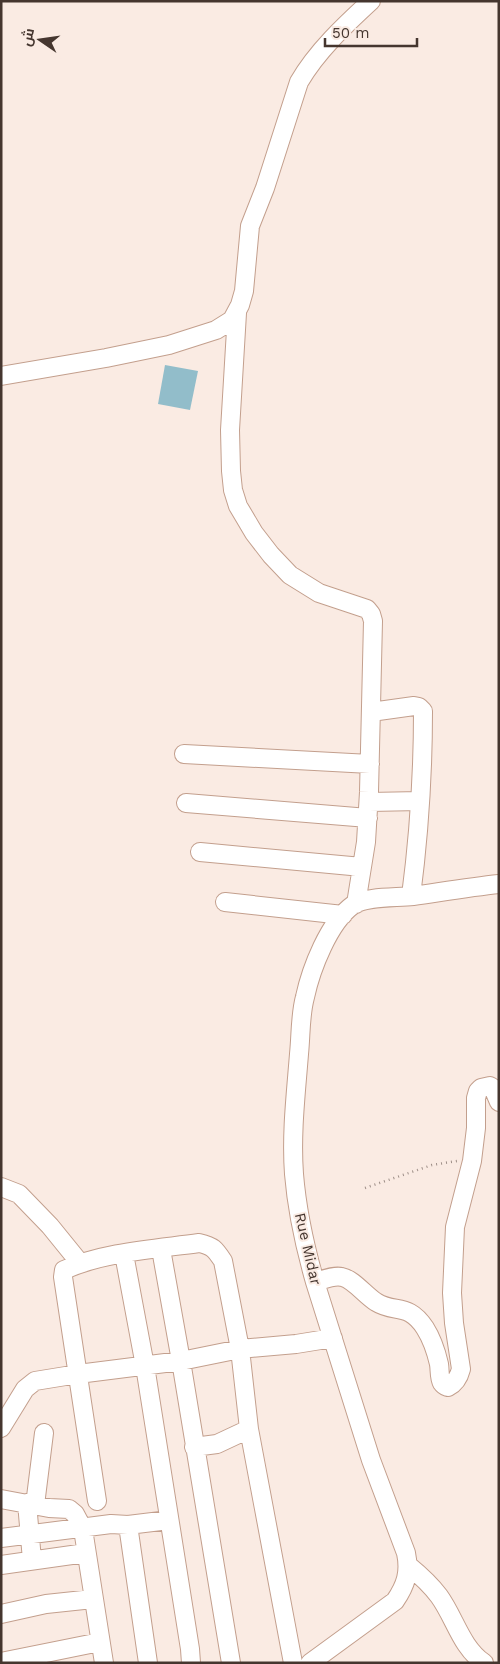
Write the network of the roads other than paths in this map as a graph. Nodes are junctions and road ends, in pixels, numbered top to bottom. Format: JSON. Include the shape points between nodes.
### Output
{"nodes":[{"id":1,"x":371,"y":1,"type":"edge"},
{"id":2,"x":238,"y":313,"type":"junction"},
{"id":3,"x":1,"y":376,"type":"edge"},
{"id":4,"x":371,"y":712,"type":"junction"},
{"id":5,"x":184,"y":754,"type":"dead end"},
{"id":6,"x":370,"y":764,"type":"junction"},
{"id":7,"x":420,"y":801,"type":"junction"},
{"id":8,"x":186,"y":803,"type":"dead end"},
{"id":9,"x":368,"y":810,"type":"junction"},
{"id":10,"x":200,"y":852,"type":"dead end"},
{"id":11,"x":362,"y":867,"type":"junction"},
{"id":12,"x":499,"y":884,"type":"edge"},
{"id":13,"x":411,"y":896,"type":"junction"},
{"id":14,"x":225,"y":902,"type":"dead end"},
{"id":15,"x":349,"y":909,"type":"junction"},
{"id":16,"x":499,"y":1102,"type":"edge"},
{"id":17,"x":1,"y":1187,"type":"edge"},
{"id":18,"x":161,"y":1249,"type":"junction"},
{"id":19,"x":124,"y":1254,"type":"junction"},
{"id":20,"x":80,"y":1263,"type":"junction"},
{"id":21,"x":315,"y":1282,"type":"junction"},
{"id":22,"x":333,"y":1338,"type":"junction"},
{"id":23,"x":240,"y":1349,"type":"junction"},
{"id":24,"x":181,"y":1361,"type":"junction"},
{"id":25,"x":145,"y":1366,"type":"junction"},
{"id":26,"x":78,"y":1374,"type":"junction"},
{"id":27,"x":1,"y":1428,"type":"edge"},
{"id":28,"x":249,"y":1430,"type":"junction"},
{"id":29,"x":44,"y":1433,"type":"dead end"},
{"id":30,"x":194,"y":1447,"type":"junction"},
{"id":31,"x":1,"y":1499,"type":"edge"},
{"id":32,"x":97,"y":1501,"type":"dead end"},
{"id":33,"x":31,"y":1504,"type":"junction"},
{"id":34,"x":169,"y":1520,"type":"junction"},
{"id":35,"x":128,"y":1525,"type":"junction"},
{"id":36,"x":83,"y":1529,"type":"junction"},
{"id":37,"x":29,"y":1535,"type":"junction"},
{"id":38,"x":1,"y":1538,"type":"edge"},
{"id":39,"x":86,"y":1553,"type":"junction"},
{"id":40,"x":32,"y":1560,"type":"junction"},
{"id":41,"x":1,"y":1565,"type":"edge"},
{"id":42,"x":409,"y":1566,"type":"junction"},
{"id":43,"x":94,"y":1598,"type":"junction"},
{"id":44,"x":1,"y":1614,"type":"edge"},
{"id":45,"x":100,"y":1642,"type":"junction"},
{"id":46,"x":1,"y":1662,"type":"edge"},
{"id":47,"x":104,"y":1663,"type":"edge"},
{"id":48,"x":148,"y":1663,"type":"edge"},
{"id":49,"x":191,"y":1663,"type":"edge"},
{"id":50,"x":231,"y":1663,"type":"edge"},
{"id":51,"x":293,"y":1663,"type":"edge"},
{"id":52,"x":310,"y":1663,"type":"edge"},
{"id":53,"x":484,"y":1663,"type":"edge"}],
"edges":[{"from":1,"to":2,"type":"street","via":[[318,56],[299,82],[250,226],[244,291]]},
{"from":2,"to":3,"type":"street","via":[[216,330],[169,345]]},
{"from":2,"to":4,"type":"street","via":[[230,430],[231,471],[238,506],[265,548],[290,575],[319,593],[361,606],[371,614]]},
{"from":4,"to":6,"type":"street"},
{"from":4,"to":7,"type":"street","via":[[414,706],[423,710]]},
{"from":5,"to":6,"type":"street"},
{"from":6,"to":9,"type":"street"},
{"from":7,"to":9,"type":"street"},
{"from":7,"to":13,"type":"street"},
{"from":8,"to":9,"type":"street"},
{"from":9,"to":11,"type":"street"},
{"from":10,"to":11,"type":"street"},
{"from":11,"to":15,"type":"street"},
{"from":12,"to":13,"type":"street"},
{"from":13,"to":15,"type":"street","via":[[379,898]]},
{"from":14,"to":15,"type":"street"},
{"from":15,"to":21,"type":"street","name":"Rue Midar","via":[[320,952],[304,999],[294,1174],[299,1217]]},
{"from":16,"to":21,"type":"street","via":[[493,1088],[485,1086],[478,1091],[472,1161],[455,1227],[452,1293],[461,1369],[460,1376],[452,1385],[444,1386],[441,1382],[432,1342],[412,1314],[376,1302],[344,1278],[332,1277]]},
{"from":17,"to":20,"type":"street","via":[[19,1194]]},
{"from":18,"to":19,"type":"street"},
{"from":18,"to":23,"type":"street","via":[[199,1243],[216,1250],[223,1261]]},
{"from":18,"to":24,"type":"street"},
{"from":19,"to":20,"type":"street"},
{"from":19,"to":25,"type":"street"},
{"from":20,"to":26,"type":"street","via":[[64,1270]]},
{"from":21,"to":22,"type":"street","name":"Rue Midar"},
{"from":22,"to":23,"type":"street"},
{"from":22,"to":42,"type":"street","name":"Rue Midar","via":[[371,1460]]},
{"from":23,"to":24,"type":"street"},
{"from":23,"to":28,"type":"street"},
{"from":24,"to":25,"type":"street"},
{"from":24,"to":30,"type":"street"},
{"from":25,"to":26,"type":"street"},
{"from":25,"to":34,"type":"street"},
{"from":26,"to":27,"type":"street","via":[[29,1384]]},
{"from":26,"to":32,"type":"street"},
{"from":28,"to":30,"type":"street","via":[[217,1444]]},
{"from":28,"to":51,"type":"street"},
{"from":29,"to":33,"type":"street"},
{"from":30,"to":50,"type":"street"},
{"from":31,"to":33,"type":"street"},
{"from":33,"to":36,"type":"street","via":[[69,1510]]},
{"from":33,"to":37,"type":"street"},
{"from":34,"to":35,"type":"street"},
{"from":34,"to":49,"type":"street"},
{"from":35,"to":36,"type":"street","via":[[111,1524]]},
{"from":35,"to":48,"type":"street"},
{"from":36,"to":37,"type":"street"},
{"from":36,"to":39,"type":"street"},
{"from":37,"to":38,"type":"street"},
{"from":37,"to":40,"type":"street"},
{"from":39,"to":40,"type":"street"},
{"from":39,"to":43,"type":"street"},
{"from":40,"to":41,"type":"street"},
{"from":42,"to":52,"type":"street","via":[[402,1591],[395,1601]]},
{"from":42,"to":53,"type":"street","via":[[439,1596],[466,1645]]},
{"from":43,"to":44,"type":"street"},
{"from":43,"to":45,"type":"street"},
{"from":45,"to":46,"type":"street"},
{"from":45,"to":47,"type":"street"}]}
